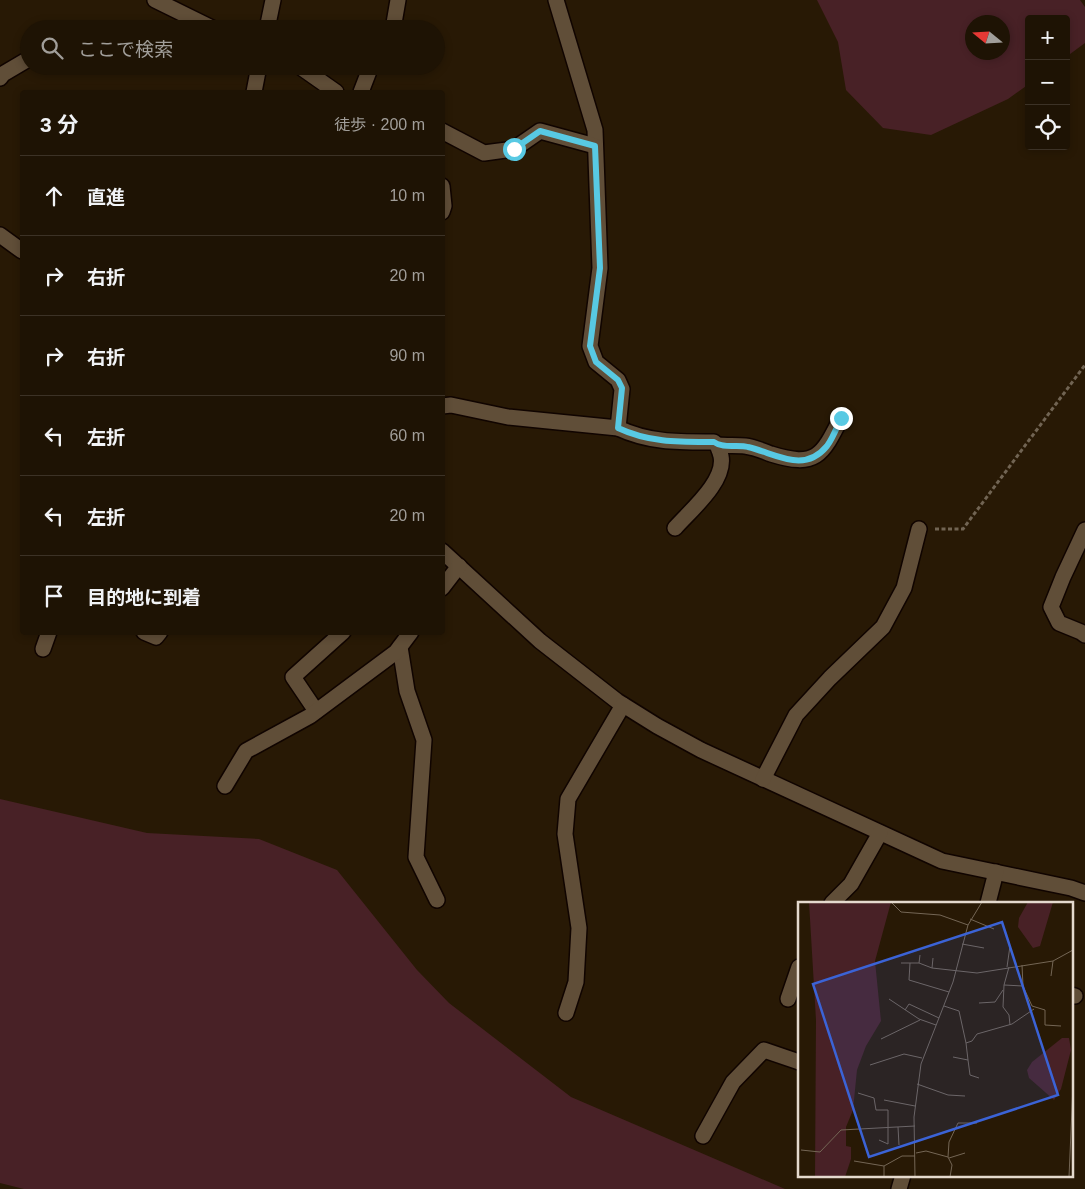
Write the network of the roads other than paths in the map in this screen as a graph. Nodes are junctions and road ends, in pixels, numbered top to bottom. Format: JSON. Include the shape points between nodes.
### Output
{"nodes":[{"id":1,"x":155,"y":0,"type":"edge"},
{"id":2,"x":273,"y":0,"type":"edge"},
{"id":3,"x":398,"y":0,"type":"edge"},
{"id":4,"x":556,"y":0,"type":"edge"},
{"id":5,"x":196,"y":20,"type":"edge"},
{"id":6,"x":269,"y":20,"type":"edge"},
{"id":7,"x":395,"y":20,"type":"edge"},
{"id":8,"x":20,"y":63,"type":"edge"},
{"id":9,"x":257,"y":75,"type":"edge"},
{"id":10,"x":312,"y":75,"type":"edge"},
{"id":11,"x":368,"y":75,"type":"edge"},
{"id":12,"x":0,"y":78,"type":"edge"},
{"id":13,"x":254,"y":90,"type":"edge"},
{"id":14,"x":333,"y":90,"type":"edge"},
{"id":15,"x":362,"y":90,"type":"edge"},
{"id":16,"x":445,"y":133,"type":"edge"},
{"id":17,"x":595,"y":146,"type":"junction"},
{"id":18,"x":0,"y":236,"type":"edge"},
{"id":19,"x":20,"y":251,"type":"edge"},
{"id":20,"x":445,"y":406,"type":"edge"},
{"id":21,"x":841,"y":418,"type":"dead end"},
{"id":22,"x":618,"y":428,"type":"junction"},
{"id":23,"x":718,"y":445,"type":"junction"},
{"id":24,"x":676,"y":528,"type":"dead end"},
{"id":25,"x":919,"y":529,"type":"road end"},
{"id":26,"x":1085,"y":530,"type":"edge"},
{"id":27,"x":445,"y":554,"type":"edge"},
{"id":28,"x":459,"y":566,"type":"junction"},
{"id":29,"x":445,"y":584,"type":"edge"},
{"id":30,"x":48,"y":635,"type":"edge"},
{"id":31,"x":340,"y":635,"type":"edge"},
{"id":32,"x":408,"y":635,"type":"edge"},
{"id":33,"x":1085,"y":635,"type":"edge"},
{"id":34,"x":400,"y":647,"type":"junction"},
{"id":35,"x":43,"y":648,"type":"dead end"},
{"id":36,"x":623,"y":705,"type":"junction"},
{"id":37,"x":316,"y":711,"type":"junction"},
{"id":38,"x":763,"y":780,"type":"junction"},
{"id":39,"x":224,"y":786,"type":"dead end"},
{"id":40,"x":880,"y":833,"type":"junction"},
{"id":41,"x":996,"y":872,"type":"junction"},
{"id":42,"x":1085,"y":893,"type":"edge"},
{"id":43,"x":437,"y":900,"type":"dead end"},
{"id":44,"x":833,"y":902,"type":"edge"},
{"id":45,"x":988,"y":902,"type":"edge"},
{"id":46,"x":798,"y":970,"type":"edge"},
{"id":47,"x":788,"y":999,"type":"dead end"},
{"id":48,"x":566,"y":1013,"type":"dead end"},
{"id":49,"x":798,"y":1062,"type":"edge"},
{"id":50,"x":703,"y":1136,"type":"dead end"},
{"id":51,"x":903,"y":1176,"type":"edge"},
{"id":52,"x":899,"y":1189,"type":"edge"}],
"edges":[{"from":1,"to":5,"type":"street"},
{"from":2,"to":6,"type":"street"},
{"from":3,"to":7,"type":"street"},
{"from":4,"to":17,"type":"street","via":[[595,130]]},
{"from":8,"to":12,"type":"street"},
{"from":9,"to":13,"type":"street"},
{"from":10,"to":14,"type":"street"},
{"from":11,"to":15,"type":"street"},
{"from":16,"to":17,"type":"street","via":[[484,153],[514,149],[540,131]]},
{"from":17,"to":22,"type":"street","via":[[600,268],[590,346],[596,362],[618,380],[622,388]]},
{"from":18,"to":19,"type":"street"},
{"from":20,"to":22,"type":"street","via":[[508,417]]},
{"from":21,"to":23,"type":"street","via":[[828,445],[806,461],[746,446]]},
{"from":22,"to":23,"type":"street","via":[[635,436],[670,442],[714,442]]},
{"from":23,"to":24,"type":"street","via":[[722,464],[716,482]]},
{"from":25,"to":38,"type":"street","via":[[904,588],[883,627],[796,715]]},
{"from":26,"to":33,"type":"street","via":[[1051,607],[1059,623]]},
{"from":27,"to":28,"type":"street"},
{"from":28,"to":29,"type":"street"},
{"from":28,"to":36,"type":"street","via":[[540,641]]},
{"from":30,"to":35,"type":"street"},
{"from":31,"to":37,"type":"street","via":[[293,677]]},
{"from":32,"to":34,"type":"street"},
{"from":34,"to":37,"type":"street"},
{"from":34,"to":43,"type":"street","via":[[408,690],[424,740],[416,857]]},
{"from":36,"to":38,"type":"street","via":[[701,750]]},
{"from":36,"to":48,"type":"street","via":[[568,798],[565,834],[578,928],[576,982]]},
{"from":37,"to":39,"type":"street","via":[[246,751]]},
{"from":38,"to":40,"type":"street"},
{"from":40,"to":41,"type":"street","via":[[942,861]]},
{"from":40,"to":44,"type":"street","via":[[852,884]]},
{"from":41,"to":42,"type":"street"},
{"from":41,"to":45,"type":"street"},
{"from":46,"to":47,"type":"street"},
{"from":49,"to":50,"type":"street","via":[[764,1050],[733,1082]]},
{"from":51,"to":52,"type":"street"}]}
